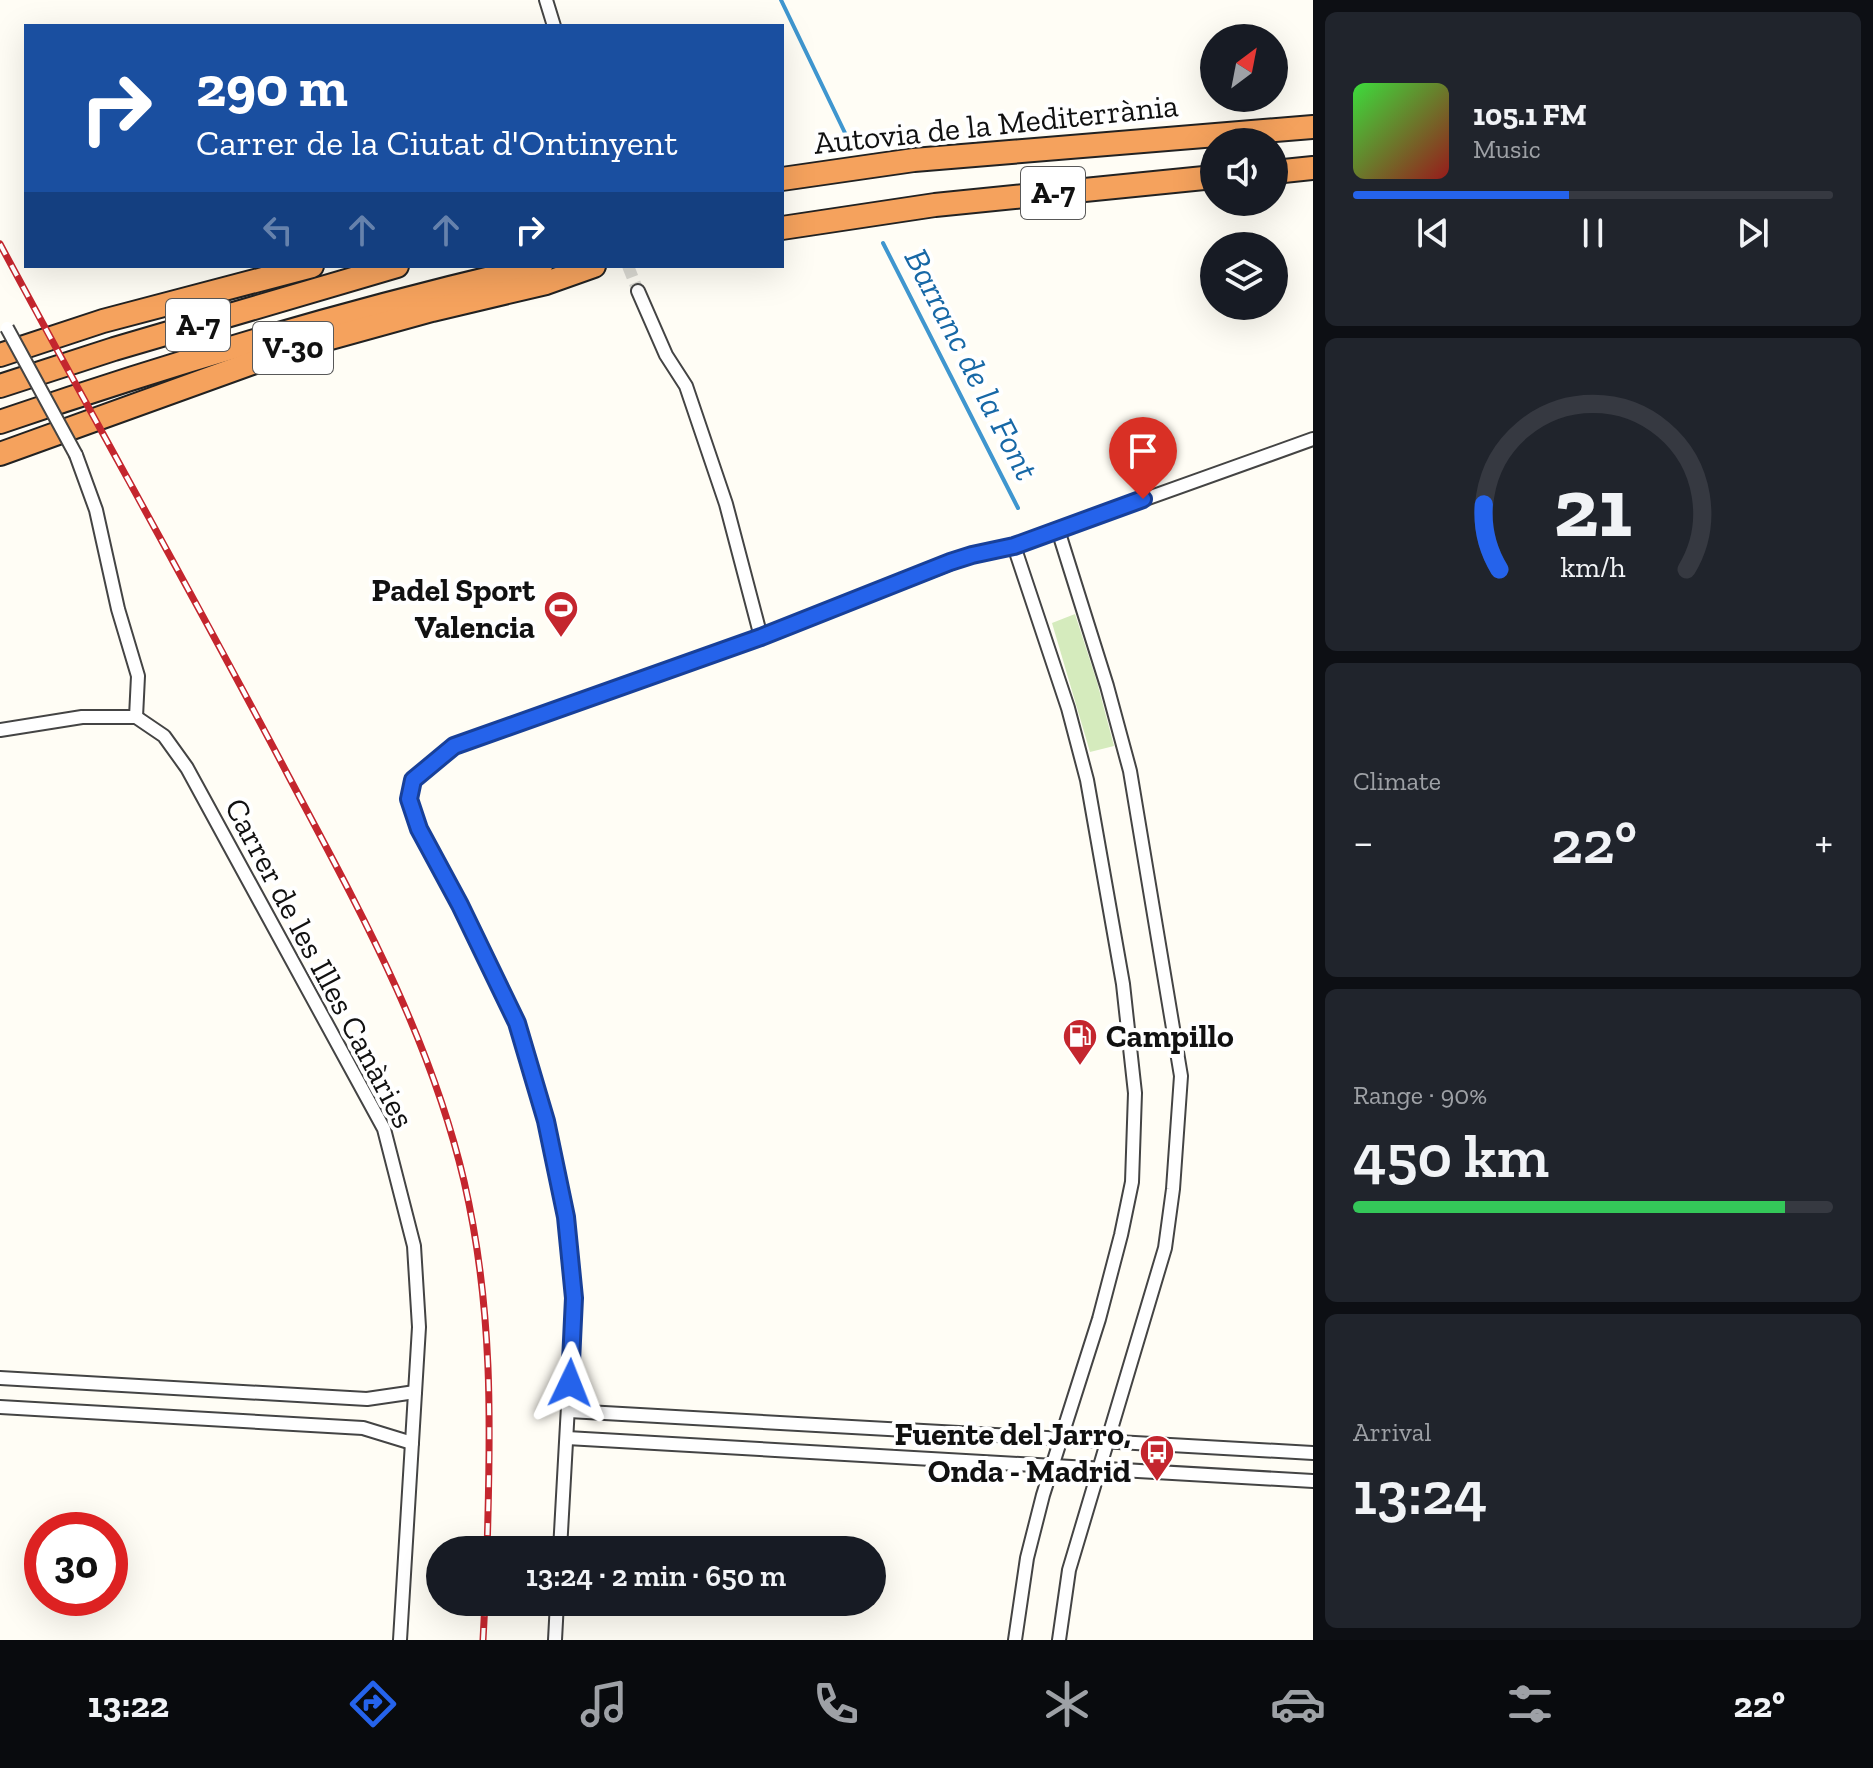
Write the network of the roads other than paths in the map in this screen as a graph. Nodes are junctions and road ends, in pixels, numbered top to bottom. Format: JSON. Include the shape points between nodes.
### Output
{"nodes":[{"id":1,"x":546,"y":0,"type":"edge"},
{"id":2,"x":553,"y":24,"type":"edge"},
{"id":3,"x":1313,"y":125,"type":"edge"},
{"id":4,"x":1313,"y":168,"type":"edge"},
{"id":5,"x":1288,"y":171,"type":"edge"},
{"id":6,"x":787,"y":178,"type":"edge"},
{"id":7,"x":1200,"y":178,"type":"edge"},
{"id":8,"x":784,"y":228,"type":"edge"},
{"id":9,"x":304,"y":268,"type":"edge"},
{"id":10,"x":390,"y":268,"type":"edge"},
{"id":11,"x":532,"y":268,"type":"edge"},
{"id":12,"x":588,"y":268,"type":"edge"},
{"id":13,"x":638,"y":291,"type":"tunnel mouth"},
{"id":14,"x":4,"y":322,"type":"edge"},
{"id":15,"x":0,"y":355,"type":"edge"},
{"id":16,"x":0,"y":386,"type":"edge"},
{"id":17,"x":0,"y":422,"type":"edge"},
{"id":18,"x":1313,"y":439,"type":"edge"},
{"id":19,"x":0,"y":454,"type":"edge"},
{"id":20,"x":1058,"y":530,"type":"junction"},
{"id":21,"x":1014,"y":546,"type":"junction"},
{"id":22,"x":761,"y":637,"type":"junction"},
{"id":23,"x":136,"y":717,"type":"junction"},
{"id":24,"x":0,"y":730,"type":"edge"},
{"id":25,"x":0,"y":1378,"type":"edge"},
{"id":26,"x":415,"y":1392,"type":"junction"},
{"id":27,"x":0,"y":1407,"type":"edge"},
{"id":28,"x":569,"y":1411,"type":"junction"},
{"id":29,"x":567,"y":1438,"type":"junction"},
{"id":30,"x":1061,"y":1438,"type":"junction"},
{"id":31,"x":1107,"y":1441,"type":"junction"},
{"id":32,"x":412,"y":1443,"type":"junction"},
{"id":33,"x":1313,"y":1453,"type":"edge"},
{"id":34,"x":1053,"y":1466,"type":"junction"},
{"id":35,"x":1098,"y":1469,"type":"junction"},
{"id":36,"x":1313,"y":1481,"type":"edge"},
{"id":37,"x":561,"y":1536,"type":"edge"},
{"id":38,"x":556,"y":1616,"type":"edge"},
{"id":39,"x":400,"y":1640,"type":"edge"},
{"id":40,"x":555,"y":1640,"type":"edge"},
{"id":41,"x":1015,"y":1640,"type":"edge"},
{"id":42,"x":1059,"y":1640,"type":"edge"}],
"edges":[{"from":1,"to":2,"type":"street"},
{"from":3,"to":6,"type":"highway","name":"Autovia de la Mediterrània","number":"A-7","via":[[914,160]]},
{"from":4,"to":5,"type":"highway"},
{"from":7,"to":8,"type":"highway","number":"A-7","via":[[935,205]]},
{"from":9,"to":15,"type":"highway","via":[[103,321]]},
{"from":10,"to":16,"type":"highway","number":"A-7"},
{"from":11,"to":17,"type":"highway","number":"A-7","via":[[428,292],[156,370]]},
{"from":12,"to":19,"type":"highway","number":"V-30","via":[[291,349]]},
{"from":13,"to":22,"type":"street","via":[[686,386],[726,504]]},
{"from":14,"to":23,"type":"street","bridge":true,"via":[[76,455],[96,510],[138,676]]},
{"from":18,"to":20,"type":"street"},
{"from":20,"to":21,"type":"street"},
{"from":20,"to":31,"type":"street","via":[[1130,771],[1181,1076],[1165,1248]]},
{"from":21,"to":22,"type":"street","via":[[950,562]]},
{"from":21,"to":30,"type":"street","via":[[1087,780],[1123,984],[1135,1093],[1132,1182],[1121,1235]]},
{"from":22,"to":28,"type":"street","via":[[454,746],[413,780],[409,799],[419,829],[517,1023],[546,1121],[566,1217],[574,1298]]},
{"from":23,"to":24,"type":"street","via":[[82,717]]},
{"from":23,"to":26,"type":"street","name":"Carrer de les Illes Canàries","via":[[164,736],[187,768],[384,1129],[414,1246],[419,1327]]},
{"from":25,"to":26,"type":"street","via":[[367,1399]]},
{"from":26,"to":32,"type":"street","name":"Carrer de les Illes Canàries"},
{"from":27,"to":32,"type":"street","via":[[363,1428]]},
{"from":28,"to":29,"type":"street"},
{"from":28,"to":30,"type":"street"},
{"from":29,"to":34,"type":"street"},
{"from":29,"to":37,"type":"street"},
{"from":30,"to":31,"type":"street"},
{"from":30,"to":34,"type":"street"},
{"from":31,"to":33,"type":"street"},
{"from":31,"to":35,"type":"street"},
{"from":32,"to":39,"type":"street","name":"Carrer de les Illes Canàries"},
{"from":34,"to":35,"type":"street"},
{"from":34,"to":41,"type":"street","via":[[1027,1558]]},
{"from":35,"to":36,"type":"street"},
{"from":35,"to":42,"type":"street","via":[[1069,1570]]},
{"from":38,"to":40,"type":"street"}]}
